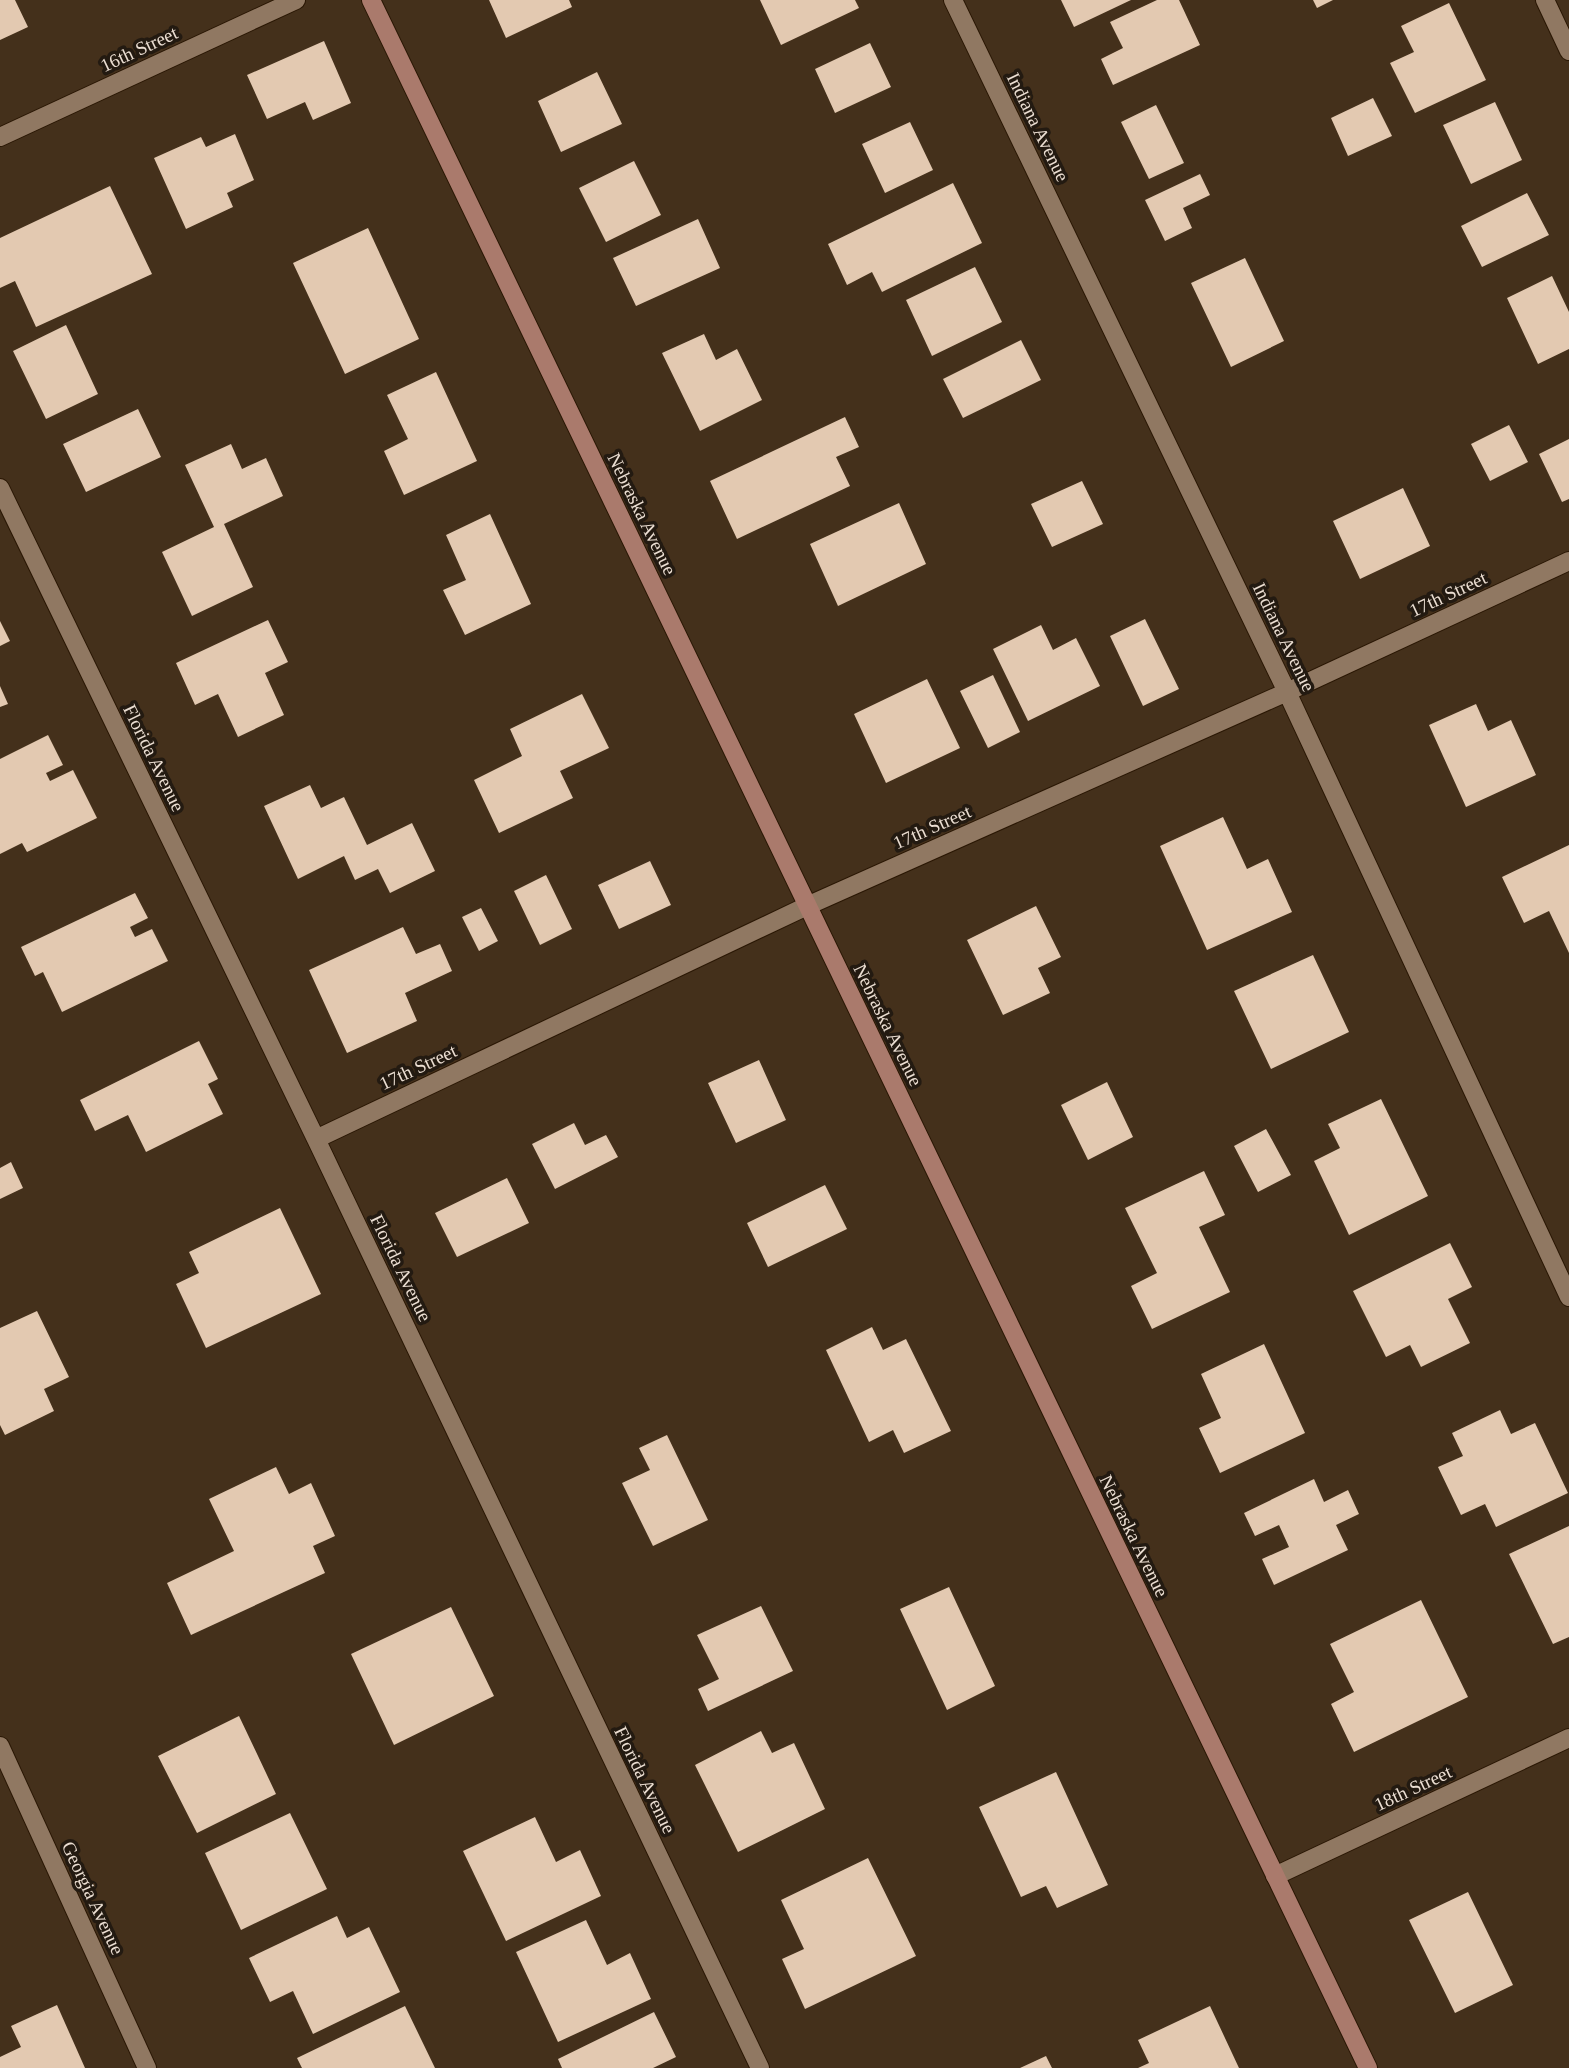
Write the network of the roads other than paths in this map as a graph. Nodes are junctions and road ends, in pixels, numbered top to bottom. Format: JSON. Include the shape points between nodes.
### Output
{"nodes":[{"id":1,"x":296,"y":0,"type":"edge"},
{"id":2,"x":371,"y":0,"type":"edge"},
{"id":3,"x":953,"y":0,"type":"edge"},
{"id":4,"x":1545,"y":0,"type":"edge"},
{"id":5,"x":1569,"y":51,"type":"edge"},
{"id":6,"x":0,"y":137,"type":"edge"},
{"id":7,"x":0,"y":488,"type":"edge"},
{"id":8,"x":1569,"y":561,"type":"edge"},
{"id":9,"x":1287,"y":692,"type":"junction"},
{"id":10,"x":807,"y":906,"type":"junction"},
{"id":11,"x":316,"y":1139,"type":"junction"},
{"id":12,"x":1569,"y":1297,"type":"edge"},
{"id":13,"x":1569,"y":1738,"type":"edge"},
{"id":14,"x":0,"y":1746,"type":"edge"},
{"id":15,"x":1275,"y":1877,"type":"junction"},
{"id":16,"x":148,"y":2068,"type":"edge"},
{"id":17,"x":760,"y":2068,"type":"edge"},
{"id":18,"x":1368,"y":2068,"type":"edge"}],
"edges":[{"from":1,"to":6,"type":"street","name":"16th Street"},
{"from":2,"to":10,"type":"main road","name":"Nebraska Avenue"},
{"from":3,"to":9,"type":"street","name":"Indiana Avenue"},
{"from":4,"to":5,"type":"street"},
{"from":7,"to":11,"type":"street","name":"Florida Avenue"},
{"from":8,"to":9,"type":"street","name":"17th Street"},
{"from":9,"to":10,"type":"street","name":"17th Street"},
{"from":9,"to":12,"type":"street","name":"Indiana Avenue"},
{"from":10,"to":11,"type":"street","name":"17th Street"},
{"from":10,"to":15,"type":"main road","name":"Nebraska Avenue"},
{"from":11,"to":17,"type":"street","name":"Florida Avenue"},
{"from":13,"to":15,"type":"street","name":"18th Street"},
{"from":14,"to":16,"type":"street","name":"Georgia Avenue"},
{"from":15,"to":18,"type":"main road","name":"Nebraska Avenue"}]}
